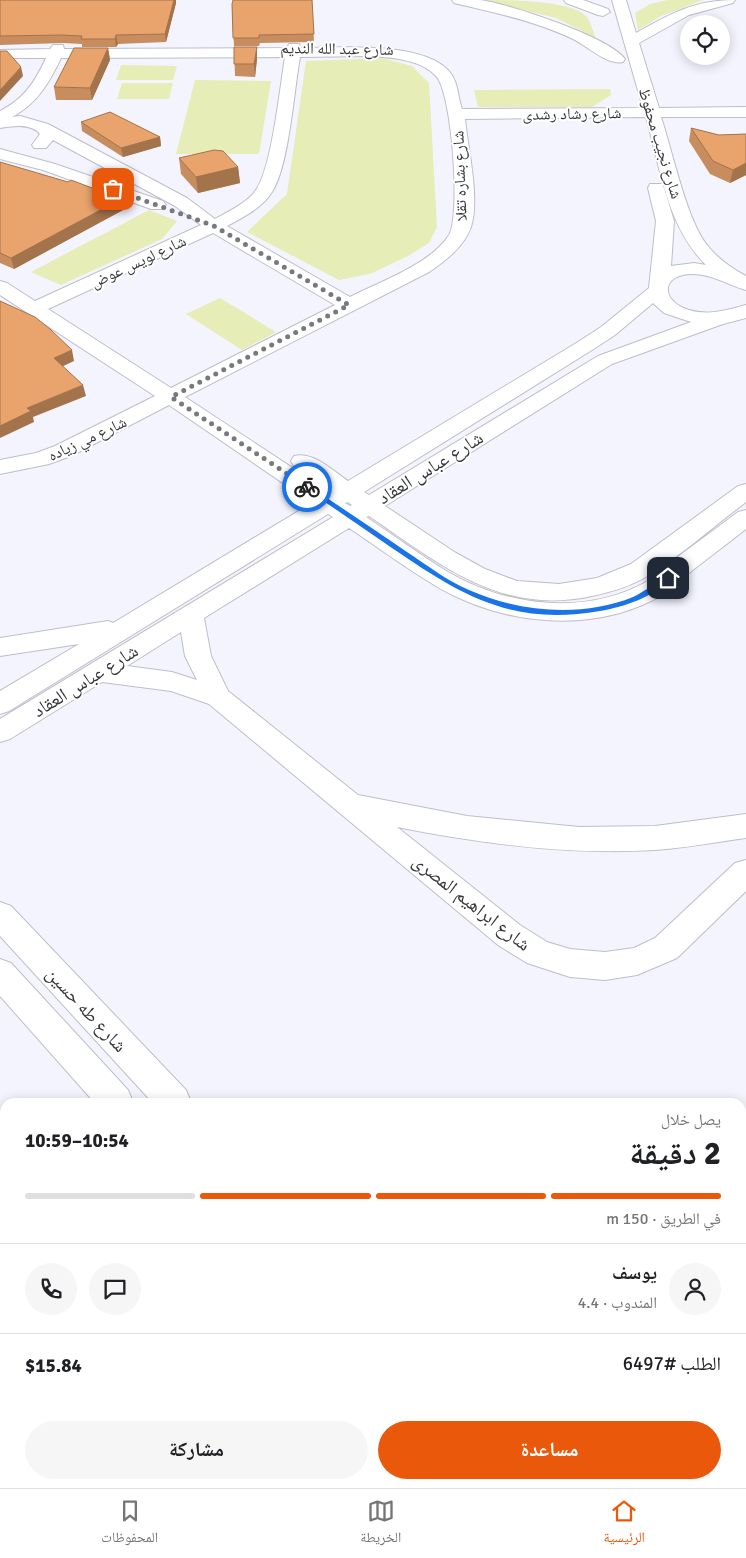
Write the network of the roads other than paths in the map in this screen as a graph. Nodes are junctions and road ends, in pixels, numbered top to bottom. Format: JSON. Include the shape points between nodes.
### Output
{"nodes":[{"id":1,"x":459,"y":0,"type":"edge"},
{"id":2,"x":571,"y":0,"type":"edge"},
{"id":3,"x":728,"y":0,"type":"edge"},
{"id":4,"x":624,"y":5,"type":"edge"},
{"id":5,"x":601,"y":6,"type":"edge"},
{"id":6,"x":630,"y":42,"type":"junction"},
{"id":7,"x":0,"y":48,"type":"edge"},
{"id":8,"x":293,"y":50,"type":"junction"},
{"id":9,"x":57,"y":51,"type":"junction"},
{"id":10,"x":0,"y":54,"type":"edge"},
{"id":11,"x":618,"y":59,"type":"junction"},
{"id":12,"x":623,"y":76,"type":"dead end"},
{"id":13,"x":35,"y":94,"type":"junction"},
{"id":14,"x":628,"y":94,"type":"dead end"},
{"id":15,"x":746,"y":112,"type":"edge"},
{"id":16,"x":654,"y":117,"type":"junction"},
{"id":17,"x":458,"y":118,"type":"junction"},
{"id":18,"x":3,"y":120,"type":"edge"},
{"id":19,"x":746,"y":120,"type":"edge"},
{"id":20,"x":637,"y":122,"type":"junction"},
{"id":21,"x":44,"y":128,"type":"junction"},
{"id":22,"x":0,"y":154,"type":"edge"},
{"id":23,"x":652,"y":176,"type":"dead end"},
{"id":24,"x":214,"y":226,"type":"junction"},
{"id":25,"x":0,"y":270,"type":"edge"},
{"id":26,"x":725,"y":272,"type":"junction"},
{"id":27,"x":745,"y":282,"type":"edge"},
{"id":28,"x":659,"y":285,"type":"junction"},
{"id":29,"x":0,"y":287,"type":"edge"},
{"id":30,"x":63,"y":304,"type":"junction"},
{"id":31,"x":349,"y":305,"type":"junction"},
{"id":32,"x":35,"y":308,"type":"junction"},
{"id":33,"x":745,"y":312,"type":"edge"},
{"id":34,"x":717,"y":319,"type":"junction"},
{"id":35,"x":95,"y":325,"type":"dead end"},
{"id":36,"x":180,"y":392,"type":"junction"},
{"id":37,"x":265,"y":437,"type":"dead end"},
{"id":38,"x":290,"y":453,"type":"dead end"},
{"id":39,"x":0,"y":467,"type":"edge"},
{"id":40,"x":746,"y":491,"type":"edge"},
{"id":41,"x":339,"y":497,"type":"junction"},
{"id":42,"x":360,"y":511,"type":"junction"},
{"id":43,"x":730,"y":520,"type":"edge"},
{"id":44,"x":191,"y":615,"type":"junction"},
{"id":45,"x":127,"y":627,"type":"junction"},
{"id":46,"x":0,"y":647,"type":"edge"},
{"id":47,"x":98,"y":672,"type":"junction"},
{"id":48,"x":218,"y":697,"type":"junction"},
{"id":49,"x":0,"y":704,"type":"edge"},
{"id":50,"x":0,"y":732,"type":"edge"},
{"id":51,"x":350,"y":805,"type":"junction"},
{"id":52,"x":746,"y":826,"type":"edge"},
{"id":53,"x":746,"y":872,"type":"edge"},
{"id":54,"x":0,"y":915,"type":"edge"},
{"id":55,"x":0,"y":973,"type":"edge"},
{"id":56,"x":112,"y":1098,"type":"edge"},
{"id":57,"x":170,"y":1098,"type":"edge"}],
"edges":[{"from":1,"to":11,"type":"street","via":[[535,18],[587,40]]},
{"from":2,"to":5,"type":"street"},
{"from":3,"to":6,"type":"street","via":[[684,12]]},
{"from":4,"to":6,"type":"street","name":"شارع نجيب محفوظ"},
{"from":5,"to":11,"type":"street","name":"شارع نجيب محفوظ"},
{"from":6,"to":16,"type":"street","name":"شارع نجيب محفوظ"},
{"from":7,"to":9,"type":"street"},
{"from":8,"to":9,"type":"street","name":"شارع عبد الله النديم"},
{"from":8,"to":17,"type":"street","name":"شارع عبد الله النديم","via":[[372,52],[421,61],[445,76]]},
{"from":8,"to":24,"type":"street","name":"شارع لويس عوض","via":[[270,181],[243,211]]},
{"from":9,"to":10,"type":"street"},
{"from":9,"to":13,"type":"street"},
{"from":11,"to":12,"type":"street","name":"شارع نجيب محفوظ"},
{"from":13,"to":18,"type":"street"},
{"from":13,"to":21,"type":"street"},
{"from":14,"to":20,"type":"street","name":"شارع نجيب محفوظ"},
{"from":15,"to":16,"type":"street","name":"شارع رشاد رشدى"},
{"from":16,"to":19,"type":"street","name":"شارع رشاد رشدى"},
{"from":16,"to":20,"type":"street","name":"شارع رشاد رشدى"},
{"from":16,"to":26,"type":"street","name":"شارع نجيب محفوظ","via":[[690,236]]},
{"from":17,"to":20,"type":"street","name":"شارع رشاد رشدى"},
{"from":17,"to":31,"type":"street","name":"شارع بشاره تقلا","via":[[464,217],[456,238],[442,254],[422,268]]},
{"from":18,"to":21,"type":"street","via":[[29,122]]},
{"from":21,"to":22,"type":"street","via":[[47,138],[37,146]]},
{"from":21,"to":24,"type":"street","via":[[181,202]]},
{"from":22,"to":24,"type":"street","via":[[97,183]]},
{"from":23,"to":28,"type":"street","name":"شارع نجيب محفوظ","via":[[665,221]]},
{"from":24,"to":30,"type":"street","name":"شارع لويس عوض"},
{"from":24,"to":31,"type":"street"},
{"from":25,"to":30,"type":"street"},
{"from":26,"to":27,"type":"street"},
{"from":26,"to":28,"type":"street","name":"شارع عباس العقاد","via":[[704,268],[682,270],[666,276]]},
{"from":28,"to":34,"type":"street","via":[[663,301],[672,309]]},
{"from":28,"to":41,"type":"street","name":"شارع عباس العقاد","via":[[608,331]]},
{"from":29,"to":32,"type":"street"},
{"from":30,"to":32,"type":"street","name":"شارع لويس عوض"},
{"from":31,"to":36,"type":"street","name":"شارع بشاره تقلا"},
{"from":32,"to":36,"type":"street"},
{"from":33,"to":34,"type":"street"},
{"from":34,"to":42,"type":"street","name":"شارع عباس العقاد","via":[[605,360]]},
{"from":35,"to":36,"type":"street"},
{"from":36,"to":37,"type":"street"},
{"from":36,"to":39,"type":"street","name":"شارع مي زياده","via":[[63,451],[41,460]]},
{"from":36,"to":41,"type":"street"},
{"from":38,"to":41,"type":"street"},
{"from":40,"to":43,"type":"street"},
{"from":41,"to":42,"type":"street"},
{"from":41,"to":45,"type":"street","name":"شارع عباس العقاد"},
{"from":42,"to":43,"type":"street","via":[[464,591],[498,604],[551,612],[582,611],[636,598],[659,586]]},
{"from":42,"to":44,"type":"street","name":"شارع عباس العقاد"},
{"from":44,"to":47,"type":"street","name":"شارع عباس العقاد"},
{"from":44,"to":48,"type":"street","name":"شارع ابراهيم المصرى","via":[[198,656]]},
{"from":45,"to":46,"type":"street"},
{"from":45,"to":49,"type":"street","name":"شارع عباس العقاد"},
{"from":47,"to":48,"type":"street","name":"شارع ابراهيم المصرى","via":[[172,682]]},
{"from":47,"to":50,"type":"street","name":"شارع عباس العقاد"},
{"from":48,"to":51,"type":"street","name":"شارع ابراهيم المصرى"},
{"from":51,"to":52,"type":"street","via":[[471,829],[578,838],[655,838]]},
{"from":51,"to":53,"type":"street","name":"شارع ابراهيم المصرى","via":[[509,936],[538,953],[570,963],[605,966],[637,960],[666,948]]},
{"from":54,"to":57,"type":"street","name":"شارع طه حسين"},
{"from":55,"to":56,"type":"street"}]}
